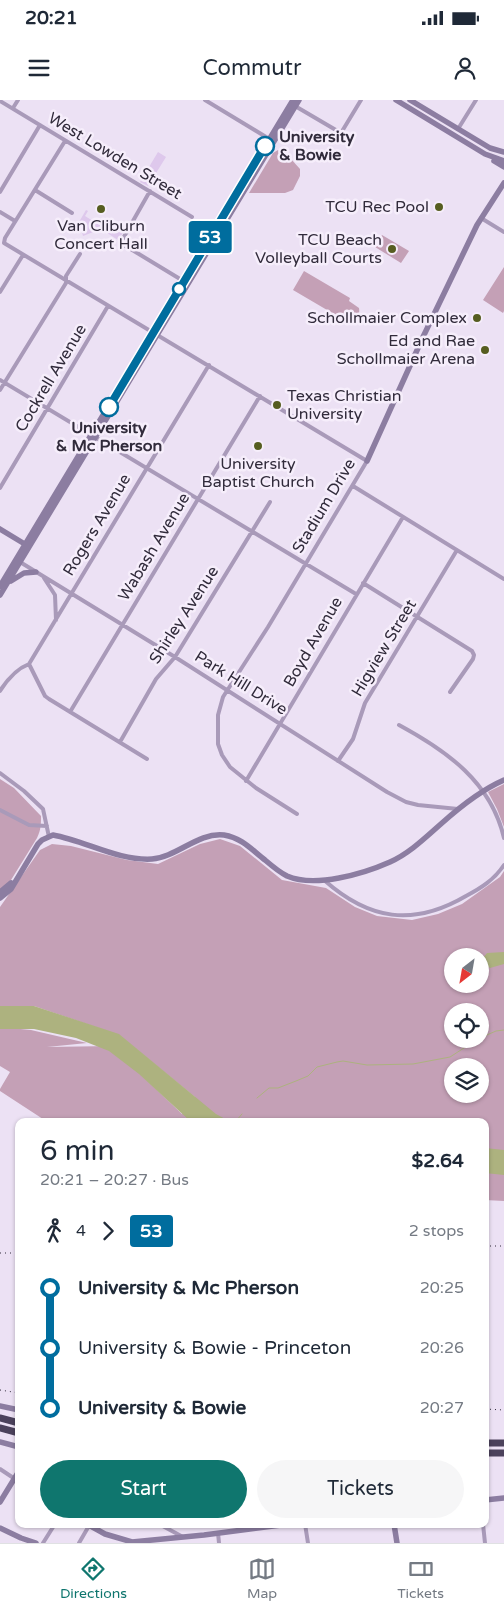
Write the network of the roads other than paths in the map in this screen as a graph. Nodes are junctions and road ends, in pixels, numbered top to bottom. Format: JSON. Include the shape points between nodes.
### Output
{"nodes":[{"id":1,"x":18,"y":100,"type":"edge"},
{"id":2,"x":204,"y":100,"type":"edge"},
{"id":3,"x":299,"y":100,"type":"edge"},
{"id":4,"x":361,"y":100,"type":"edge"},
{"id":5,"x":396,"y":100,"type":"edge"},
{"id":6,"x":402,"y":100,"type":"edge"},
{"id":7,"x":476,"y":100,"type":"edge"},
{"id":8,"x":0,"y":101,"type":"edge"},
{"id":9,"x":414,"y":101,"type":"edge"},
{"id":10,"x":294,"y":103,"type":"edge"},
{"id":11,"x":13,"y":108,"type":"junction"},
{"id":12,"x":413,"y":111,"type":"junction"},
{"id":13,"x":440,"y":118,"type":"junction"},
{"id":14,"x":40,"y":125,"type":"junction"},
{"id":15,"x":458,"y":129,"type":"junction"},
{"id":16,"x":272,"y":140,"type":"junction"},
{"id":17,"x":65,"y":141,"type":"junction"},
{"id":18,"x":478,"y":150,"type":"junction"},
{"id":19,"x":503,"y":153,"type":"edge"},
{"id":20,"x":504,"y":161,"type":"edge"},
{"id":21,"x":504,"y":167,"type":"edge"},
{"id":22,"x":504,"y":183,"type":"edge"},
{"id":23,"x":35,"y":190,"type":"junction"},
{"id":24,"x":150,"y":191,"type":"junction"},
{"id":25,"x":0,"y":192,"type":"edge"},
{"id":26,"x":0,"y":212,"type":"edge"},
{"id":27,"x":72,"y":213,"type":"dead end"},
{"id":28,"x":192,"y":217,"type":"dead end"},
{"id":29,"x":481,"y":218,"type":"junction"},
{"id":30,"x":15,"y":221,"type":"junction"},
{"id":31,"x":504,"y":232,"type":"edge"},
{"id":32,"x":80,"y":254,"type":"dead end"},
{"id":33,"x":23,"y":255,"type":"junction"},
{"id":34,"x":66,"y":280,"type":"junction"},
{"id":35,"x":186,"y":282,"type":"junction"},
{"id":36,"x":0,"y":292,"type":"edge"},
{"id":37,"x":108,"y":306,"type":"junction"},
{"id":38,"x":156,"y":334,"type":"junction"},
{"id":39,"x":209,"y":365,"type":"junction"},
{"id":40,"x":2,"y":382,"type":"edge"},
{"id":41,"x":0,"y":390,"type":"edge"},
{"id":42,"x":260,"y":396,"type":"junction"},
{"id":43,"x":47,"y":409,"type":"junction"},
{"id":44,"x":94,"y":436,"type":"junction"},
{"id":45,"x":367,"y":461,"type":"junction"},
{"id":46,"x":147,"y":469,"type":"junction"},
{"id":47,"x":353,"y":486,"type":"junction"},
{"id":48,"x":0,"y":488,"type":"edge"},
{"id":49,"x":198,"y":499,"type":"junction"},
{"id":50,"x":270,"y":502,"type":"dead end"},
{"id":51,"x":403,"y":517,"type":"junction"},
{"id":52,"x":0,"y":529,"type":"edge"},
{"id":53,"x":252,"y":532,"type":"junction"},
{"id":54,"x":28,"y":546,"type":"junction"},
{"id":55,"x":458,"y":550,"type":"junction"},
{"id":56,"x":18,"y":561,"type":"junction"},
{"id":57,"x":305,"y":564,"type":"junction"},
{"id":58,"x":39,"y":573,"type":"junction"},
{"id":59,"x":504,"y":579,"type":"edge"},
{"id":60,"x":363,"y":583,"type":"junction"},
{"id":61,"x":7,"y":584,"type":"junction"},
{"id":62,"x":0,"y":586,"type":"edge"},
{"id":63,"x":72,"y":593,"type":"junction"},
{"id":64,"x":356,"y":594,"type":"junction"},
{"id":65,"x":0,"y":595,"type":"edge"},
{"id":66,"x":417,"y":617,"type":"junction"},
{"id":67,"x":56,"y":620,"type":"junction"},
{"id":68,"x":123,"y":624,"type":"junction"},
{"id":69,"x":175,"y":657,"type":"junction"},
{"id":70,"x":29,"y":664,"type":"junction"},
{"id":71,"x":228,"y":690,"type":"junction"},
{"id":72,"x":0,"y":691,"type":"edge"},
{"id":73,"x":450,"y":692,"type":"dead end"},
{"id":74,"x":70,"y":712,"type":"junction"},
{"id":75,"x":280,"y":724,"type":"junction"},
{"id":76,"x":399,"y":725,"type":"dead end"},
{"id":77,"x":120,"y":742,"type":"junction"},
{"id":78,"x":147,"y":759,"type":"dead end"},
{"id":79,"x":338,"y":760,"type":"junction"},
{"id":80,"x":0,"y":773,"type":"edge"},
{"id":81,"x":504,"y":780,"type":"edge"},
{"id":82,"x":246,"y":781,"type":"junction"},
{"id":83,"x":484,"y":790,"type":"junction"},
{"id":84,"x":458,"y":809,"type":"junction"},
{"id":85,"x":0,"y":810,"type":"edge"},
{"id":86,"x":297,"y":814,"type":"dead end"},
{"id":87,"x":47,"y":826,"type":"junction"},
{"id":88,"x":49,"y":837,"type":"junction"},
{"id":89,"x":504,"y":838,"type":"edge"},
{"id":90,"x":504,"y":865,"type":"edge"},
{"id":91,"x":324,"y":879,"type":"junction"},
{"id":92,"x":1,"y":897,"type":"edge"},
{"id":93,"x":0,"y":1406,"type":"edge"},
{"id":94,"x":15,"y":1409,"type":"edge"},
{"id":95,"x":0,"y":1418,"type":"edge"},
{"id":96,"x":15,"y":1422,"type":"edge"},
{"id":97,"x":2,"y":1428,"type":"edge"},
{"id":98,"x":15,"y":1432,"type":"edge"},
{"id":99,"x":0,"y":1442,"type":"edge"},
{"id":100,"x":489,"y":1443,"type":"edge"},
{"id":101,"x":504,"y":1443,"type":"edge"},
{"id":102,"x":15,"y":1446,"type":"edge"},
{"id":103,"x":489,"y":1453,"type":"edge"},
{"id":104,"x":504,"y":1453,"type":"edge"},
{"id":105,"x":0,"y":1470,"type":"edge"},
{"id":106,"x":15,"y":1479,"type":"edge"},
{"id":107,"x":15,"y":1483,"type":"edge"},
{"id":108,"x":504,"y":1498,"type":"edge"},
{"id":109,"x":489,"y":1500,"type":"edge"},
{"id":110,"x":0,"y":1502,"type":"edge"},
{"id":111,"x":0,"y":1528,"type":"edge"},
{"id":112,"x":52,"y":1528,"type":"edge"},
{"id":113,"x":87,"y":1528,"type":"edge"},
{"id":114,"x":95,"y":1528,"type":"edge"},
{"id":115,"x":164,"y":1528,"type":"edge"},
{"id":116,"x":166,"y":1528,"type":"edge"},
{"id":117,"x":257,"y":1528,"type":"edge"},
{"id":118,"x":306,"y":1528,"type":"edge"},
{"id":119,"x":395,"y":1528,"type":"edge"},
{"id":120,"x":483,"y":1528,"type":"edge"},
{"id":121,"x":218,"y":1533,"type":"junction"},
{"id":122,"x":183,"y":1537,"type":"junction"},
{"id":123,"x":168,"y":1538,"type":"junction"},
{"id":124,"x":36,"y":1543,"type":"edge"},
{"id":125,"x":43,"y":1543,"type":"edge"},
{"id":126,"x":79,"y":1543,"type":"edge"},
{"id":127,"x":130,"y":1543,"type":"edge"},
{"id":128,"x":219,"y":1543,"type":"edge"},
{"id":129,"x":308,"y":1543,"type":"edge"},
{"id":130,"x":397,"y":1543,"type":"edge"},
{"id":131,"x":485,"y":1543,"type":"edge"}],
"edges":[{"from":1,"to":11,"type":"street"},
{"from":2,"to":16,"type":"street"},
{"from":3,"to":10,"type":"main road"},
{"from":4,"to":10,"type":"street","via":[[341,133]]},
{"from":5,"to":12,"type":"main road"},
{"from":6,"to":9,"type":"main road"},
{"from":7,"to":15,"type":"street"},
{"from":8,"to":11,"type":"street","name":"West Lowden Street"},
{"from":9,"to":13,"type":"main road"},
{"from":10,"to":16,"type":"main road"},
{"from":11,"to":14,"type":"street","name":"West Lowden Street"},
{"from":12,"to":13,"type":"main road"},
{"from":12,"to":18,"type":"main road"},
{"from":13,"to":15,"type":"main road"},
{"from":14,"to":17,"type":"street","name":"West Lowden Street"},
{"from":14,"to":25,"type":"street"},
{"from":15,"to":19,"type":"main road"},
{"from":16,"to":35,"type":"main road"},
{"from":17,"to":23,"type":"street"},
{"from":17,"to":24,"type":"street","name":"West Lowden Street"},
{"from":18,"to":20,"type":"main road"},
{"from":18,"to":21,"type":"main road"},
{"from":22,"to":29,"type":"main road","name":"Stadium Drive"},
{"from":23,"to":27,"type":"street"},
{"from":23,"to":30,"type":"street"},
{"from":24,"to":28,"type":"street","name":"West Lowden Street"},
{"from":24,"to":35,"type":"street","via":[[121,243]]},
{"from":26,"to":30,"type":"street"},
{"from":29,"to":31,"type":"street"},
{"from":29,"to":45,"type":"main road","name":"Stadium Drive"},
{"from":30,"to":33,"type":"street","via":[[3,242]]},
{"from":32,"to":34,"type":"street"},
{"from":33,"to":34,"type":"street"},
{"from":33,"to":36,"type":"street"},
{"from":34,"to":37,"type":"street"},
{"from":34,"to":40,"type":"street"},
{"from":35,"to":38,"type":"main road"},
{"from":37,"to":38,"type":"street"},
{"from":37,"to":43,"type":"street","name":"Cockrell Avenue"},
{"from":38,"to":39,"type":"street"},
{"from":38,"to":44,"type":"main road"},
{"from":39,"to":42,"type":"street"},
{"from":39,"to":46,"type":"street","name":"Rogers Avenue"},
{"from":40,"to":41,"type":"street"},
{"from":40,"to":43,"type":"street"},
{"from":42,"to":45,"type":"street"},
{"from":42,"to":49,"type":"street","name":"Wabash Avenue"},
{"from":43,"to":44,"type":"street"},
{"from":43,"to":48,"type":"street","name":"Cockrell Avenue"},
{"from":44,"to":46,"type":"street"},
{"from":44,"to":54,"type":"main road"},
{"from":45,"to":47,"type":"street","name":"Stadium Drive"},
{"from":46,"to":49,"type":"street"},
{"from":46,"to":63,"type":"street","name":"Rogers Avenue"},
{"from":47,"to":51,"type":"street"},
{"from":47,"to":57,"type":"street","name":"Stadium Drive"},
{"from":49,"to":53,"type":"street"},
{"from":49,"to":68,"type":"street","name":"Wabash Avenue"},
{"from":50,"to":53,"type":"street","name":"Shirley Avenue"},
{"from":51,"to":55,"type":"street"},
{"from":51,"to":60,"type":"street","name":"Boyd Avenue"},
{"from":52,"to":54,"type":"main road"},
{"from":53,"to":57,"type":"street"},
{"from":53,"to":69,"type":"street","name":"Shirley Avenue"},
{"from":54,"to":56,"type":"main road"},
{"from":55,"to":59,"type":"street"},
{"from":55,"to":66,"type":"street","name":"Higview Street"},
{"from":56,"to":58,"type":"street","name":"Park Hill Drive"},
{"from":56,"to":61,"type":"main road"},
{"from":56,"to":62,"type":"main road"},
{"from":57,"to":64,"type":"street"},
{"from":57,"to":71,"type":"street","name":"Stadium Drive"},
{"from":58,"to":61,"type":"main road","via":[[24,573]]},
{"from":58,"to":63,"type":"street","name":"Park Hill Drive"},
{"from":58,"to":67,"type":"street","via":[[55,595]]},
{"from":60,"to":64,"type":"street","name":"Boyd Avenue"},
{"from":60,"to":66,"type":"street"},
{"from":61,"to":65,"type":"main road"},
{"from":63,"to":67,"type":"street","name":"Rogers Avenue"},
{"from":63,"to":68,"type":"street","name":"Park Hill Drive"},
{"from":64,"to":75,"type":"street","name":"Boyd Avenue"},
{"from":66,"to":73,"type":"street","via":[[474,653]]},
{"from":66,"to":79,"type":"street","name":"Higview Street","via":[[365,703],[353,739]]},
{"from":67,"to":70,"type":"street","name":"Rogers Avenue"},
{"from":68,"to":69,"type":"street","name":"Park Hill Drive"},
{"from":68,"to":74,"type":"street","name":"Wabash Avenue"},
{"from":69,"to":71,"type":"street","name":"Park Hill Drive"},
{"from":69,"to":77,"type":"street","name":"Shirley Avenue","via":[[156,679]]},
{"from":70,"to":72,"type":"street","name":"Rogers Avenue","via":[[11,677]]},
{"from":70,"to":74,"type":"street","via":[[45,696]]},
{"from":71,"to":75,"type":"street","name":"Park Hill Drive"},
{"from":71,"to":82,"type":"street","name":"Stadium Drive","via":[[218,715],[218,744],[230,767]]},
{"from":74,"to":77,"type":"street"},
{"from":75,"to":79,"type":"street","name":"Park Hill Drive"},
{"from":75,"to":82,"type":"street","name":"Boyd Avenue"},
{"from":76,"to":83,"type":"street","via":[[447,755]]},
{"from":77,"to":78,"type":"street"},
{"from":79,"to":84,"type":"street","name":"Park Hill Drive","via":[[406,802]]},
{"from":80,"to":87,"type":"street","via":[[36,801],[44,811]]},
{"from":81,"to":83,"type":"main road"},
{"from":82,"to":86,"type":"street","name":"Stadium Drive"},
{"from":83,"to":84,"type":"main road"},
{"from":83,"to":89,"type":"street"},
{"from":84,"to":91,"type":"main road","via":[[414,847],[392,861]]},
{"from":85,"to":87,"type":"street","via":[[29,825]]},
{"from":87,"to":88,"type":"street"},
{"from":88,"to":91,"type":"main road","via":[[154,859],[214,835],[225,835],[246,844],[286,876]]},
{"from":88,"to":92,"type":"main road","via":[[38,844],[11,889]]},
{"from":90,"to":91,"type":"street","via":[[488,883],[462,898],[437,910],[415,915],[387,914],[370,909],[345,897]]},
{"from":93,"to":94,"type":"main road"},
{"from":95,"to":96,"type":"highway"},
{"from":97,"to":98,"type":"highway"},
{"from":99,"to":102,"type":"main road"},
{"from":100,"to":101,"type":"highway"},
{"from":103,"to":104,"type":"highway"},
{"from":105,"to":106,"type":"street"},
{"from":107,"to":110,"type":"main road"},
{"from":108,"to":109,"type":"main road"},
{"from":111,"to":124,"type":"main road"},
{"from":112,"to":125,"type":"street"},
{"from":113,"to":126,"type":"street"},
{"from":114,"to":127,"type":"main road"},
{"from":115,"to":123,"type":"street"},
{"from":116,"to":122,"type":"street"},
{"from":117,"to":121,"type":"main road"},
{"from":118,"to":129,"type":"street"},
{"from":119,"to":130,"type":"main road"},
{"from":120,"to":131,"type":"street"},
{"from":121,"to":122,"type":"main road"},
{"from":121,"to":128,"type":"street"},
{"from":122,"to":123,"type":"main road"},
{"from":123,"to":127,"type":"main road"}]}
